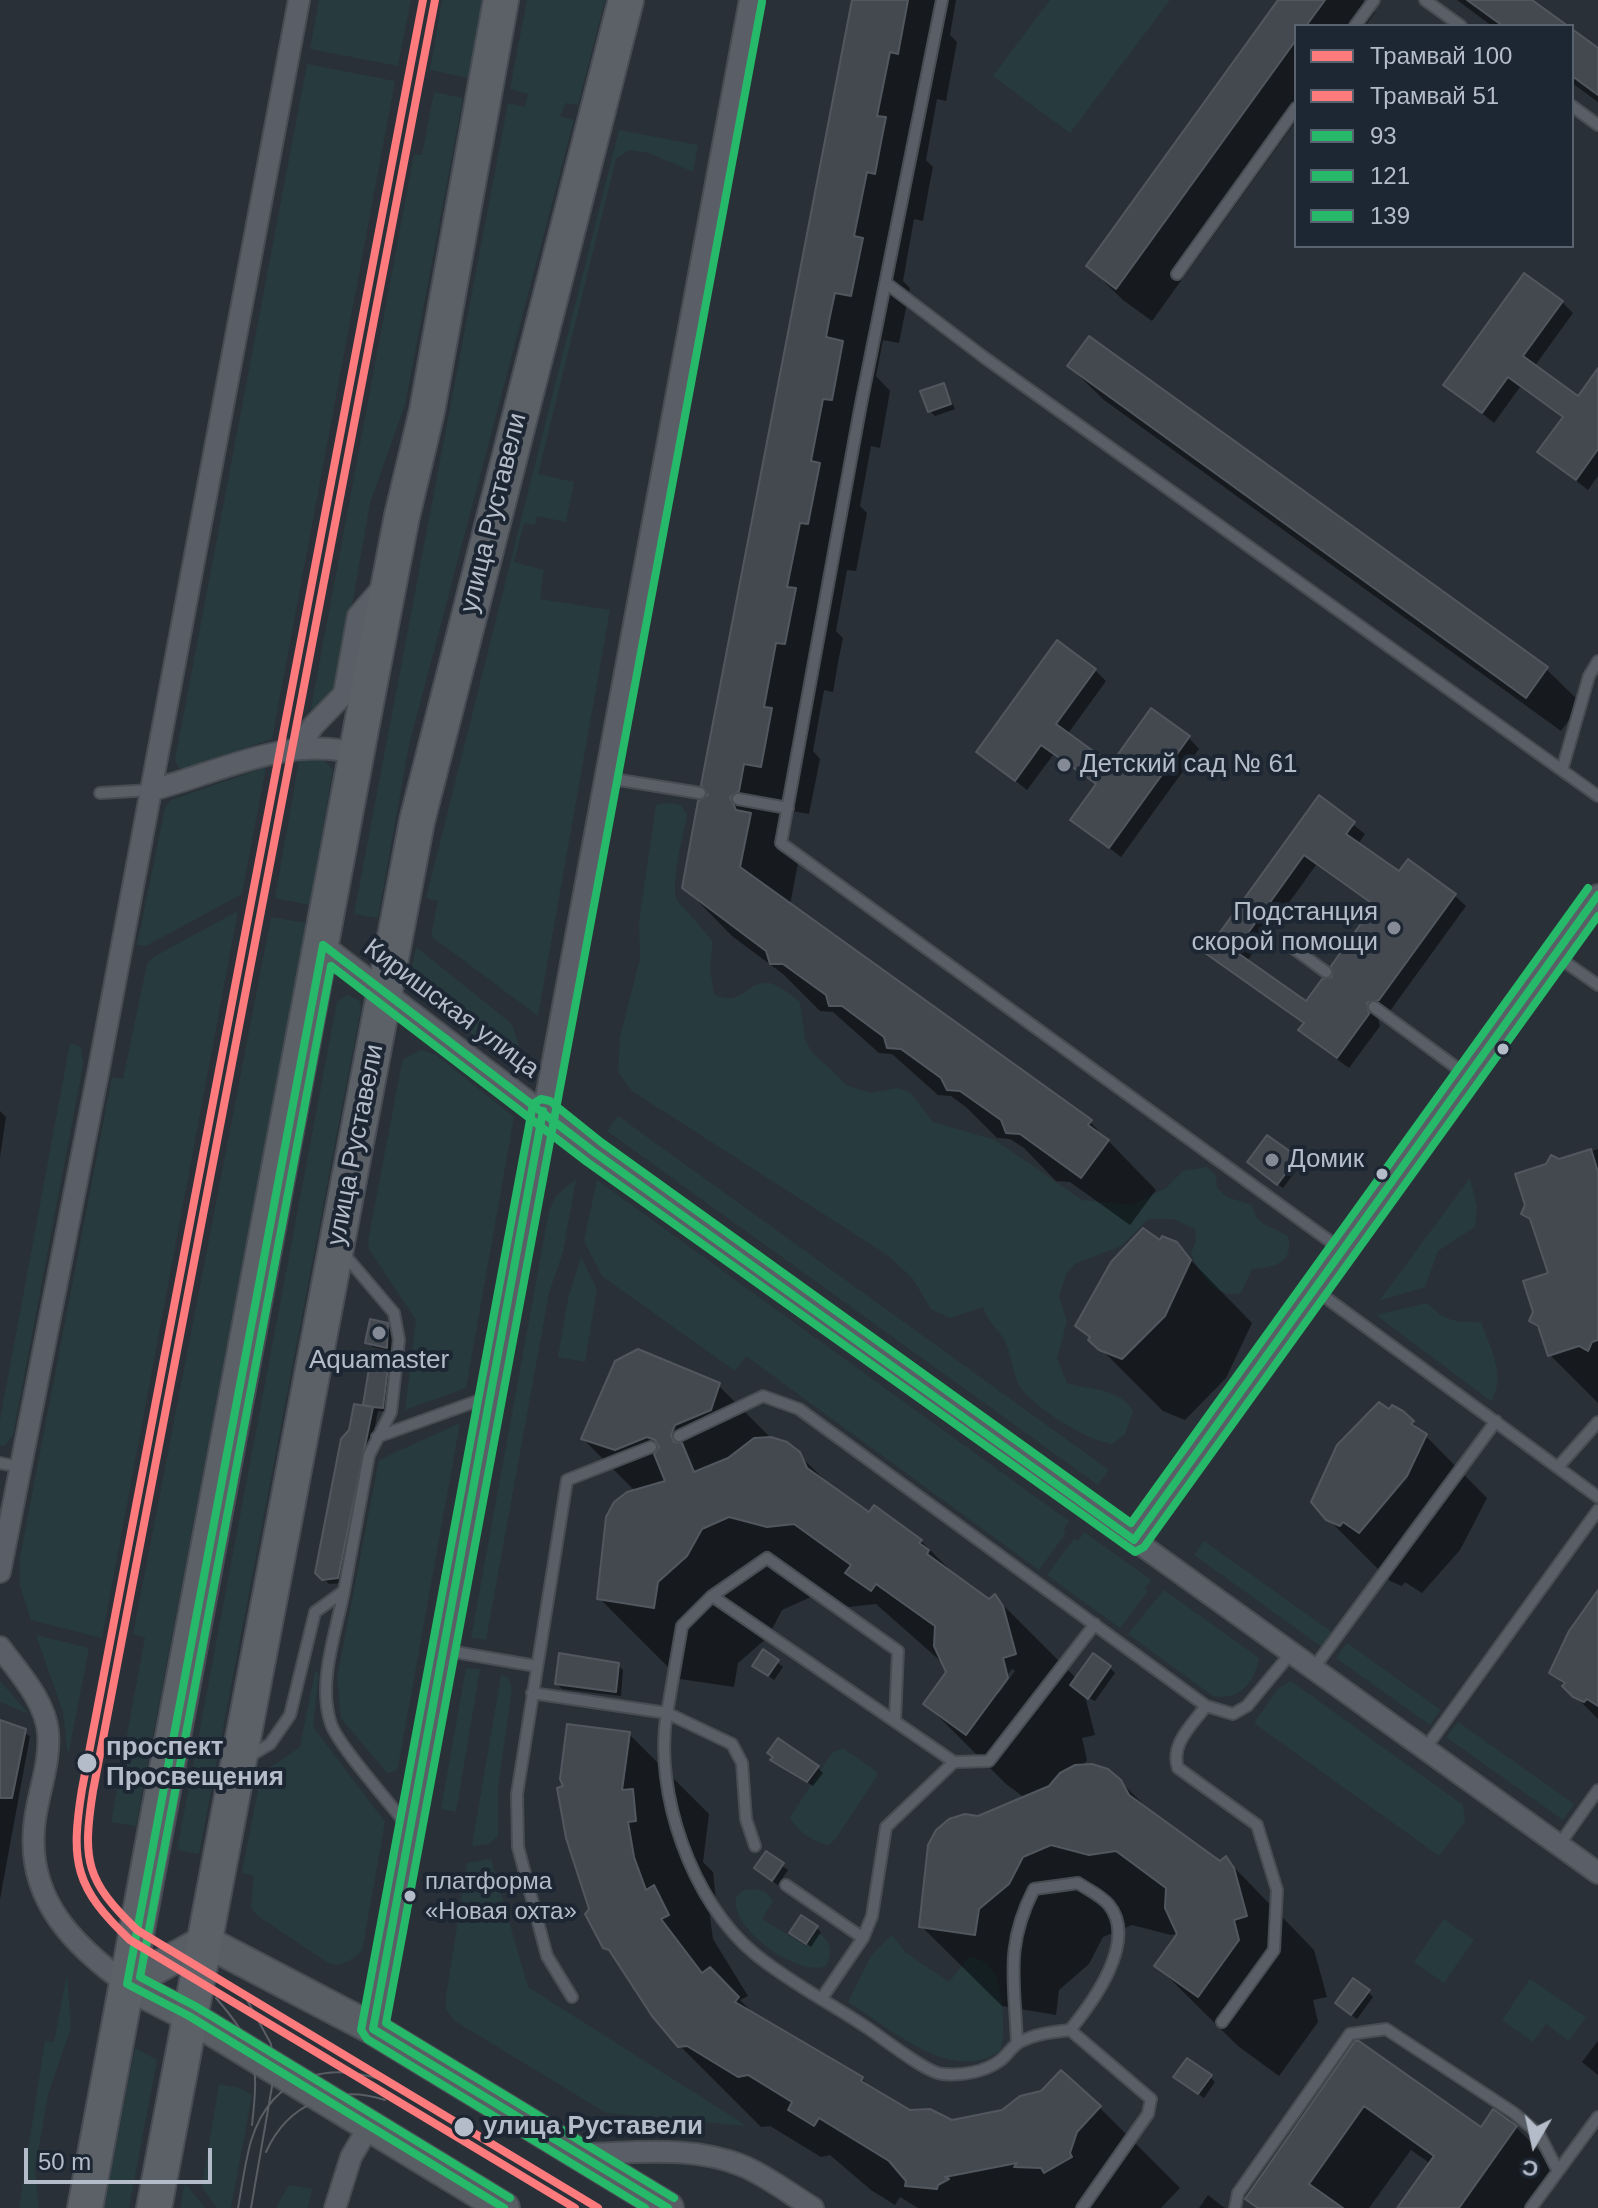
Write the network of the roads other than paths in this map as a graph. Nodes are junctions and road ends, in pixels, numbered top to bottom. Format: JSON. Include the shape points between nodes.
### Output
{"nodes":[{"id":1,"x":299,"y":0,"type":"edge"},
{"id":2,"x":501,"y":0,"type":"edge"},
{"id":3,"x":626,"y":0,"type":"edge"},
{"id":4,"x":750,"y":0,"type":"edge"},
{"id":5,"x":942,"y":0,"type":"edge"},
{"id":6,"x":1374,"y":0,"type":"edge"},
{"id":7,"x":1425,"y":0,"type":"edge"},
{"id":8,"x":1356,"y":24,"type":"edge"},
{"id":9,"x":1458,"y":24,"type":"edge"},
{"id":10,"x":1574,"y":107,"type":"edge"},
{"id":11,"x":1294,"y":111,"type":"edge"},
{"id":12,"x":1598,"y":125,"type":"edge"},
{"id":13,"x":1177,"y":274,"type":"dead end"},
{"id":14,"x":886,"y":283,"type":"junction"},
{"id":15,"x":390,"y":580,"type":"junction"},
{"id":16,"x":1598,"y":661,"type":"edge"},
{"id":17,"x":299,"y":747,"type":"junction"},
{"id":18,"x":357,"y":754,"type":"junction"},
{"id":19,"x":1562,"y":770,"type":"junction"},
{"id":20,"x":607,"y":778,"type":"junction"},
{"id":21,"x":152,"y":790,"type":"junction"},
{"id":22,"x":100,"y":793,"type":"dead end"},
{"id":23,"x":700,"y":793,"type":"dead end"},
{"id":24,"x":1598,"y":796,"type":"edge"},
{"id":25,"x":738,"y":799,"type":"dead end"},
{"id":26,"x":788,"y":808,"type":"junction"},
{"id":27,"x":1598,"y":895,"type":"edge"},
{"id":28,"x":323,"y":945,"type":"junction"},
{"id":29,"x":1293,"y":948,"type":"dead end"},
{"id":30,"x":1555,"y":955,"type":"junction"},
{"id":31,"x":1326,"y":972,"type":"dead end"},
{"id":32,"x":1598,"y":985,"type":"edge"},
{"id":33,"x":385,"y":991,"type":"junction"},
{"id":34,"x":1374,"y":1007,"type":"dead end"},
{"id":35,"x":1468,"y":1076,"type":"junction"},
{"id":36,"x":543,"y":1111,"type":"junction"},
{"id":37,"x":337,"y":1245,"type":"junction"},
{"id":38,"x":1342,"y":1250,"type":"junction"},
{"id":39,"x":1314,"y":1289,"type":"junction"},
{"id":40,"x":491,"y":1396,"type":"junction"},
{"id":41,"x":1496,"y":1421,"type":"junction"},
{"id":42,"x":1598,"y":1422,"type":"edge"},
{"id":43,"x":679,"y":1436,"type":"dead end"},
{"id":44,"x":377,"y":1437,"type":"junction"},
{"id":45,"x":651,"y":1447,"type":"dead end"},
{"id":46,"x":10,"y":1465,"type":"edge"},
{"id":47,"x":1558,"y":1467,"type":"junction"},
{"id":48,"x":1598,"y":1497,"type":"edge"},
{"id":49,"x":1598,"y":1510,"type":"edge"},
{"id":50,"x":1134,"y":1540,"type":"junction"},
{"id":51,"x":0,"y":1572,"type":"edge"},
{"id":52,"x":344,"y":1591,"type":"junction"},
{"id":53,"x":712,"y":1596,"type":"junction"},
{"id":54,"x":1095,"y":1624,"type":"junction"},
{"id":55,"x":0,"y":1647,"type":"edge"},
{"id":56,"x":443,"y":1650,"type":"junction"},
{"id":57,"x":1291,"y":1653,"type":"junction"},
{"id":58,"x":536,"y":1666,"type":"junction"},
{"id":59,"x":1313,"y":1669,"type":"junction"},
{"id":60,"x":532,"y":1693,"type":"junction"},
{"id":61,"x":1206,"y":1706,"type":"junction"},
{"id":62,"x":667,"y":1713,"type":"junction"},
{"id":63,"x":895,"y":1720,"type":"junction"},
{"id":64,"x":1425,"y":1749,"type":"junction"},
{"id":65,"x":239,"y":1761,"type":"junction"},
{"id":66,"x":954,"y":1762,"type":"junction"},
{"id":67,"x":1598,"y":1790,"type":"edge"},
{"id":68,"x":410,"y":1828,"type":"junction"},
{"id":69,"x":1559,"y":1845,"type":"junction"},
{"id":70,"x":755,"y":1846,"type":"dead end"},
{"id":71,"x":1598,"y":1873,"type":"edge"},
{"id":72,"x":786,"y":1885,"type":"dead end"},
{"id":73,"x":863,"y":1938,"type":"junction"},
{"id":74,"x":205,"y":1941,"type":"junction"},
{"id":75,"x":127,"y":1984,"type":"junction"},
{"id":76,"x":572,"y":1997,"type":"dead end"},
{"id":77,"x":822,"y":1998,"type":"junction"},
{"id":78,"x":189,"y":2016,"type":"junction"},
{"id":79,"x":1222,"y":2022,"type":"dead end"},
{"id":80,"x":373,"y":2029,"type":"junction"},
{"id":81,"x":1070,"y":2030,"type":"junction"},
{"id":82,"x":1017,"y":2044,"type":"junction"},
{"id":83,"x":1598,"y":2117,"type":"edge"},
{"id":84,"x":368,"y":2128,"type":"junction"},
{"id":85,"x":579,"y":2154,"type":"junction"},
{"id":86,"x":1558,"y":2171,"type":"junction"},
{"id":87,"x":85,"y":2208,"type":"edge"},
{"id":88,"x":154,"y":2208,"type":"edge"},
{"id":89,"x":335,"y":2208,"type":"edge"},
{"id":90,"x":504,"y":2208,"type":"edge"},
{"id":91,"x":668,"y":2208,"type":"edge"},
{"id":92,"x":813,"y":2208,"type":"edge"},
{"id":93,"x":1082,"y":2208,"type":"edge"},
{"id":94,"x":1235,"y":2208,"type":"edge"},
{"id":95,"x":1531,"y":2208,"type":"edge"}],
"edges":[{"from":1,"to":21,"type":"street"},
{"from":2,"to":15,"type":"main road","via":[[427,411]]},
{"from":3,"to":33,"type":"main road","name":"улица Руставели","via":[[432,755]]},
{"from":4,"to":20,"type":"street"},
{"from":5,"to":14,"type":"lane"},
{"from":6,"to":8,"type":"lane"},
{"from":7,"to":9,"type":"lane"},
{"from":10,"to":12,"type":"lane"},
{"from":11,"to":13,"type":"lane"},
{"from":14,"to":19,"type":"lane"},
{"from":14,"to":26,"type":"lane"},
{"from":15,"to":17,"type":"street","via":[[358,616],[344,694]]},
{"from":15,"to":18,"type":"main road"},
{"from":16,"to":19,"type":"lane"},
{"from":17,"to":18,"type":"street","via":[[335,747]]},
{"from":17,"to":21,"type":"street"},
{"from":18,"to":28,"type":"main road"},
{"from":19,"to":24,"type":"lane"},
{"from":20,"to":23,"type":"lane"},
{"from":20,"to":36,"type":"street"},
{"from":21,"to":22,"type":"lane"},
{"from":21,"to":46,"type":"street"},
{"from":25,"to":26,"type":"lane"},
{"from":26,"to":38,"type":"lane","via":[[781,843]]},
{"from":27,"to":30,"type":"street"},
{"from":28,"to":33,"type":"street","name":"Киришская улица"},
{"from":28,"to":75,"type":"main road"},
{"from":29,"to":31,"type":"lane"},
{"from":30,"to":32,"type":"lane"},
{"from":30,"to":35,"type":"street"},
{"from":33,"to":36,"type":"street","name":"Киришская улица"},
{"from":33,"to":37,"type":"main road","name":"улица Руставели"},
{"from":34,"to":35,"type":"lane"},
{"from":35,"to":38,"type":"street"},
{"from":36,"to":40,"type":"street"},
{"from":36,"to":50,"type":"street","name":"Киришская улица"},
{"from":37,"to":44,"type":"lane","via":[[394,1313],[399,1340],[391,1412]]},
{"from":37,"to":65,"type":"main road","name":"улица Руставели"},
{"from":38,"to":39,"type":"street"},
{"from":39,"to":41,"type":"lane"},
{"from":39,"to":50,"type":"street"},
{"from":40,"to":44,"type":"lane"},
{"from":40,"to":56,"type":"street"},
{"from":41,"to":47,"type":"lane"},
{"from":41,"to":59,"type":"lane"},
{"from":42,"to":47,"type":"lane"},
{"from":43,"to":54,"type":"lane","via":[[763,1396],[799,1409]]},
{"from":44,"to":52,"type":"lane","via":[[369,1455]]},
{"from":45,"to":58,"type":"lane","via":[[567,1480]]},
{"from":46,"to":51,"type":"street"},
{"from":47,"to":48,"type":"lane"},
{"from":49,"to":64,"type":"lane"},
{"from":50,"to":57,"type":"street","name":"Киришская улица"},
{"from":52,"to":65,"type":"lane","via":[[315,1612],[290,1715],[270,1744]]},
{"from":52,"to":68,"type":"lane","via":[[327,1675],[332,1728]]},
{"from":53,"to":62,"type":"lane","via":[[682,1626]]},
{"from":53,"to":63,"type":"lane"},
{"from":53,"to":63,"type":"lane","via":[[767,1558],[898,1651]]},
{"from":54,"to":61,"type":"lane"},
{"from":54,"to":66,"type":"lane","via":[[989,1761]]},
{"from":55,"to":75,"type":"street","via":[[42,1707],[48,1732],[34,1829],[39,1882],[47,1905],[67,1933]]},
{"from":56,"to":58,"type":"lane"},
{"from":56,"to":68,"type":"street"},
{"from":57,"to":59,"type":"street","name":"Киришская улица"},
{"from":57,"to":61,"type":"lane","via":[[1247,1706],[1233,1714]]},
{"from":58,"to":60,"type":"lane"},
{"from":59,"to":64,"type":"street","name":"Киришская улица"},
{"from":60,"to":62,"type":"lane"},
{"from":60,"to":76,"type":"lane","via":[[517,1794],[518,1847],[547,1956]]},
{"from":61,"to":79,"type":"lane","via":[[1179,1743],[1174,1756],[1178,1768],[1257,1825],[1277,1890],[1274,1950]]},
{"from":62,"to":70,"type":"lane","via":[[732,1744],[742,1763],[746,1819]]},
{"from":62,"to":77,"type":"lane","via":[[665,1763],[674,1818],[705,1894],[755,1954]]},
{"from":63,"to":66,"type":"lane"},
{"from":64,"to":69,"type":"street","name":"Киришская улица"},
{"from":65,"to":74,"type":"main road","name":"улица Руставели"},
{"from":66,"to":73,"type":"lane","via":[[886,1827],[872,1916]]},
{"from":67,"to":69,"type":"lane"},
{"from":68,"to":80,"type":"street"},
{"from":69,"to":71,"type":"street","name":"Киришская улица"},
{"from":72,"to":73,"type":"lane"},
{"from":73,"to":77,"type":"lane"},
{"from":74,"to":75,"type":"main road"},
{"from":74,"to":78,"type":"main road","name":"улица Руставели"},
{"from":74,"to":80,"type":"main road"},
{"from":75,"to":78,"type":"main road"},
{"from":75,"to":87,"type":"main road"},
{"from":77,"to":82,"type":"lane","via":[[940,2074],[974,2073],[999,2062]]},
{"from":78,"to":84,"type":"main road"},
{"from":78,"to":88,"type":"main road","name":"улица Руставели"},
{"from":80,"to":85,"type":"main road"},
{"from":81,"to":82,"type":"lane","via":[[1042,2033]]},
{"from":81,"to":82,"type":"lane","via":[[1110,1974],[1118,1932],[1109,1905],[1078,1883],[1034,1889],[1018,1921],[1011,1977]]},
{"from":81,"to":93,"type":"lane","via":[[1151,2099],[1148,2114]]},
{"from":83,"to":86,"type":"lane"},
{"from":84,"to":89,"type":"street","via":[[351,2157]]},
{"from":84,"to":90,"type":"main road"},
{"from":85,"to":91,"type":"main road"},
{"from":85,"to":92,"type":"street","via":[[713,2156],[745,2167]]},
{"from":86,"to":94,"type":"lane","via":[[1539,2134],[1514,2113],[1386,2029],[1350,2034],[1238,2193]]},
{"from":86,"to":95,"type":"lane"}]}
